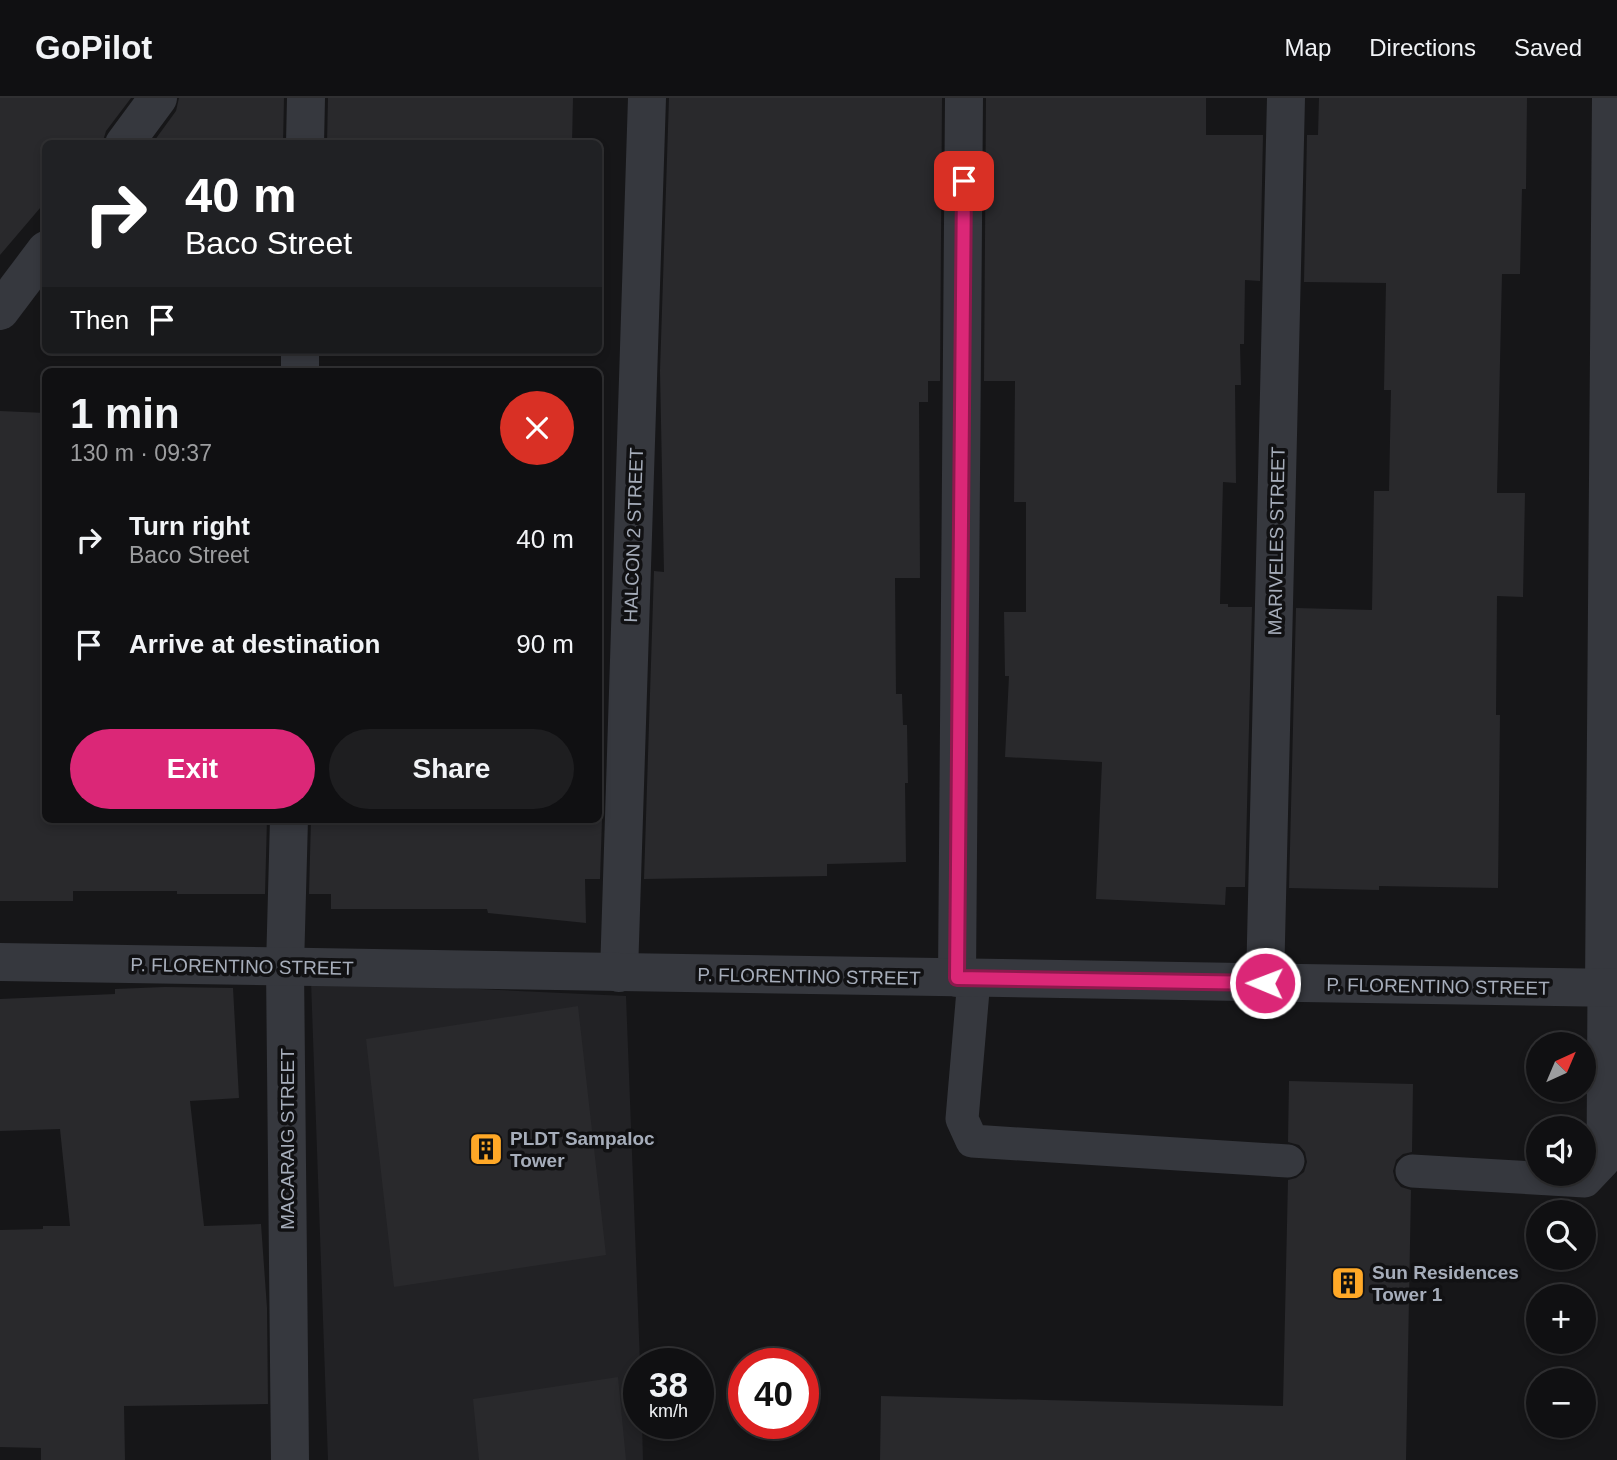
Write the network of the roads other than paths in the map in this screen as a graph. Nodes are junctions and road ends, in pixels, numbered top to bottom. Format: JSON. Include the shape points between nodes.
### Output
{"nodes":[{"id":1,"x":158,"y":98,"type":"edge"},
{"id":2,"x":306,"y":98,"type":"edge"},
{"id":3,"x":648,"y":98,"type":"edge"},
{"id":4,"x":964,"y":98,"type":"edge"},
{"id":5,"x":1286,"y":98,"type":"edge"},
{"id":6,"x":1611,"y":98,"type":"edge"},
{"id":7,"x":127,"y":140,"type":"edge"},
{"id":8,"x":305,"y":140,"type":"edge"},
{"id":9,"x":42,"y":255,"type":"edge"},
{"id":10,"x":0,"y":311,"type":"edge"},
{"id":11,"x":289,"y":823,"type":"edge"},
{"id":12,"x":0,"y":962,"type":"edge"},
{"id":13,"x":285,"y":967,"type":"junction"},
{"id":14,"x":619,"y":973,"type":"junction"},
{"id":15,"x":966,"y":978,"type":"junction"},
{"id":16,"x":1265,"y":983,"type":"junction"},
{"id":17,"x":1611,"y":988,"type":"edge"},
{"id":18,"x":1288,"y":1161,"type":"dead end"},
{"id":19,"x":1412,"y":1171,"type":"dead end"},
{"id":20,"x":290,"y":1460,"type":"edge"}],
"edges":[{"from":1,"to":7,"type":"street"},
{"from":2,"to":8,"type":"street"},
{"from":3,"to":14,"type":"street","name":"HALCON 2 STREET"},
{"from":4,"to":15,"type":"street"},
{"from":5,"to":16,"type":"street","name":"MARIVELES STREET"},
{"from":6,"to":17,"type":"street"},
{"from":9,"to":10,"type":"street"},
{"from":11,"to":13,"type":"street","name":"MACARAIG STREET"},
{"from":12,"to":13,"type":"street","name":"P. FLORENTINO STREET"},
{"from":13,"to":14,"type":"street","name":"P. FLORENTINO STREET"},
{"from":13,"to":20,"type":"street","name":"MACARAIG STREET"},
{"from":14,"to":15,"type":"street","name":"P. FLORENTINO STREET"},
{"from":15,"to":16,"type":"street","name":"P. FLORENTINO STREET"},
{"from":15,"to":18,"type":"lane","via":[[962,1119],[972,1141]]},
{"from":16,"to":17,"type":"street","name":"P. FLORENTINO STREET"},
{"from":17,"to":19,"type":"lane","via":[[1603,1161],[1585,1181]]}]}
